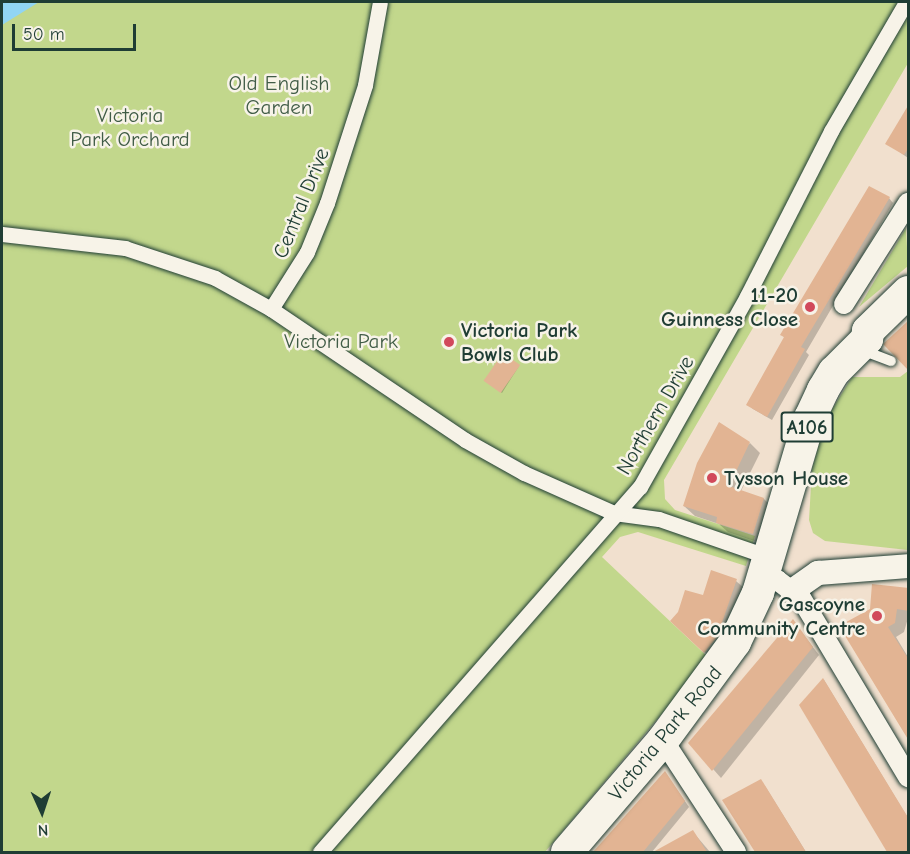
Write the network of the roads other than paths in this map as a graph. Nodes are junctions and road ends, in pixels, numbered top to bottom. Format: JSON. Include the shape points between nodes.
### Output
{"nodes":[{"id":1,"x":380,"y":2,"type":"edge"},
{"id":2,"x":906,"y":2,"type":"edge"},
{"id":3,"x":909,"y":203,"type":"edge"},
{"id":4,"x":2,"y":234,"type":"edge"},
{"id":5,"x":909,"y":292,"type":"edge"},
{"id":6,"x":844,"y":304,"type":"dead end"},
{"id":7,"x":271,"y":309,"type":"junction"},
{"id":8,"x":860,"y":348,"type":"junction"},
{"id":9,"x":891,"y":362,"type":"dead end"},
{"id":10,"x":614,"y":513,"type":"junction"},
{"id":11,"x":767,"y":566,"type":"junction"},
{"id":12,"x":909,"y":566,"type":"edge"},
{"id":13,"x":792,"y":591,"type":"junction"},
{"id":14,"x":663,"y":740,"type":"junction"},
{"id":15,"x":909,"y":777,"type":"edge"},
{"id":16,"x":320,"y":852,"type":"edge"},
{"id":17,"x":567,"y":852,"type":"edge"},
{"id":18,"x":736,"y":852,"type":"edge"}],
"edges":[{"from":1,"to":7,"type":"street","name":"Central Drive","via":[[365,85],[331,194],[307,252]]},
{"from":2,"to":10,"type":"street","name":"Northern Drive","via":[[831,132],[669,439],[640,487]]},
{"from":3,"to":6,"type":"street"},
{"from":4,"to":7,"type":"street","via":[[93,242],[146,254],[215,278]]},
{"from":5,"to":8,"type":"main road","name":"Victoria Park Road","number":"A106","via":[[868,331]]},
{"from":7,"to":10,"type":"street","via":[[465,440],[524,473]]},
{"from":8,"to":9,"type":"lane"},
{"from":8,"to":11,"type":"main road","name":"Victoria Park Road","number":"A106","via":[[834,372],[810,418]]},
{"from":10,"to":11,"type":"street","via":[[659,519]]},
{"from":10,"to":16,"type":"street","name":"Northern Drive"},
{"from":11,"to":13,"type":"street"},
{"from":11,"to":14,"type":"main road","name":"Victoria Park Road","number":"A106","via":[[735,642]]},
{"from":12,"to":13,"type":"street","via":[[818,573]]},
{"from":13,"to":15,"type":"street","via":[[809,610]]},
{"from":14,"to":17,"type":"main road","name":"Victoria Park Road","number":"A106"},
{"from":14,"to":18,"type":"street"}]}
